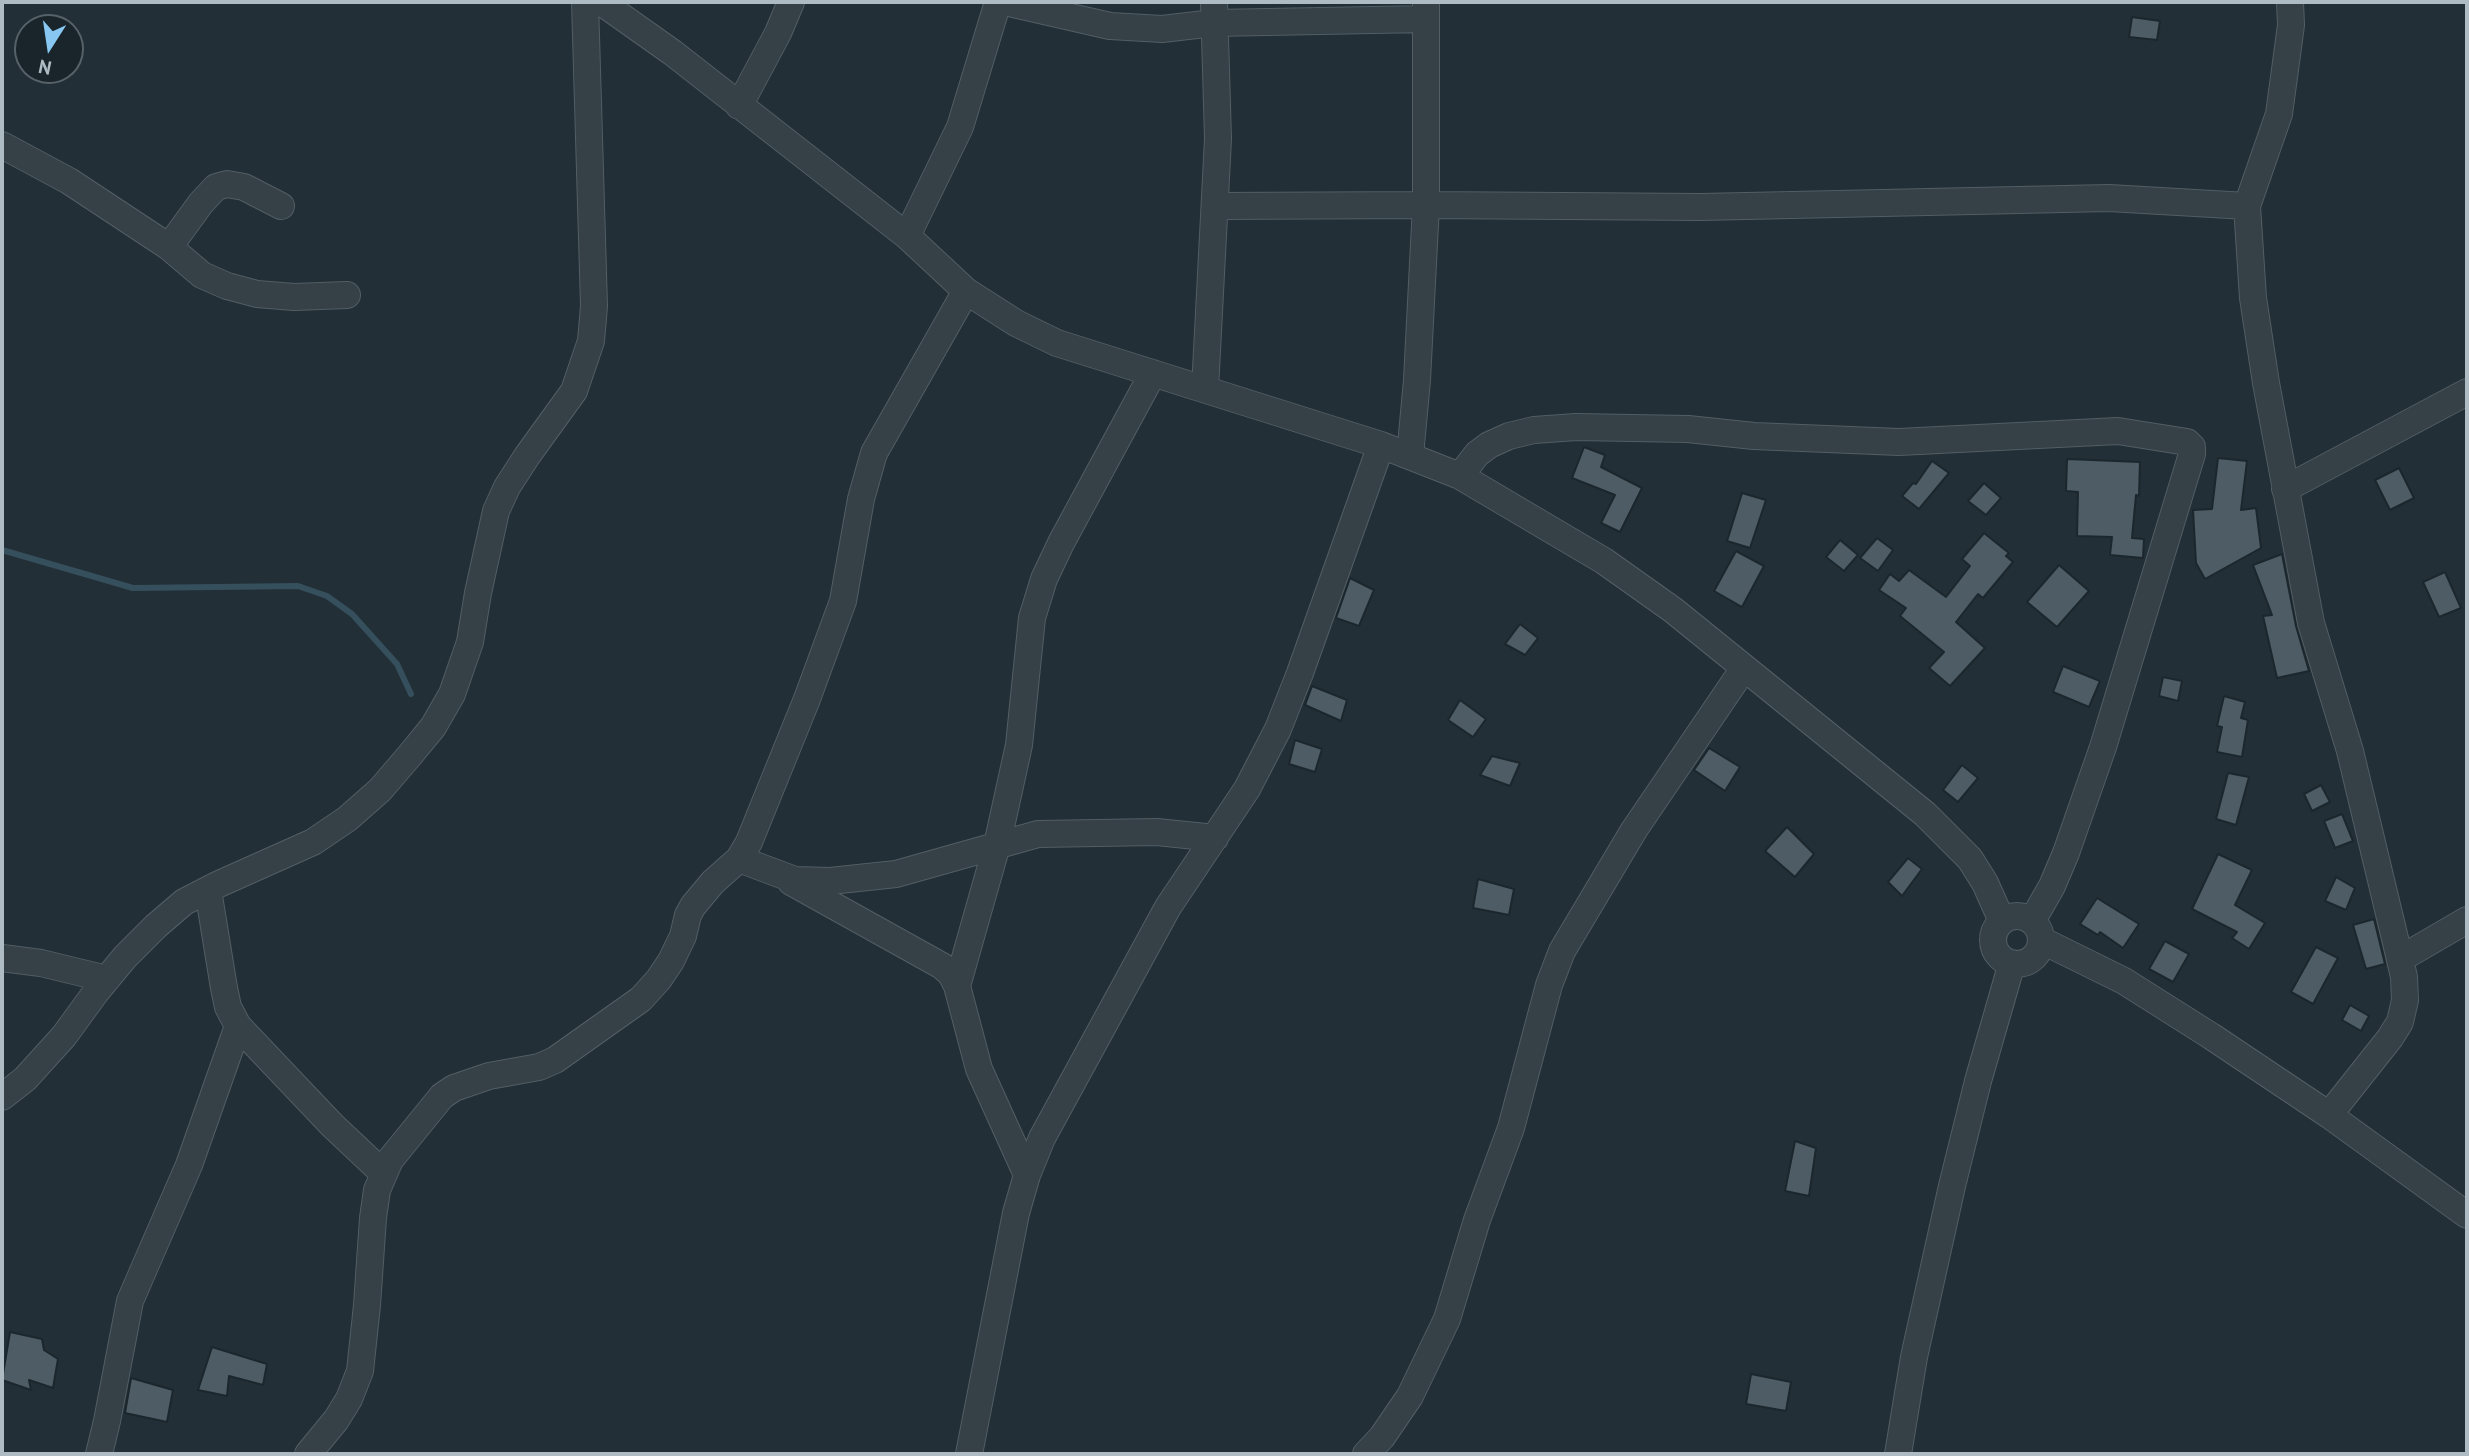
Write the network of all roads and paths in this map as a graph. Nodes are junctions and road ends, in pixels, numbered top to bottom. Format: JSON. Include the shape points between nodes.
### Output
{"nodes":[{"id":1,"x":585,"y":2,"type":"edge"},
{"id":2,"x":601,"y":2,"type":"edge"},
{"id":3,"x":791,"y":2,"type":"edge"},
{"id":4,"x":998,"y":2,"type":"edge"},
{"id":5,"x":1004,"y":2,"type":"edge"},
{"id":6,"x":2290,"y":2,"type":"edge"},
{"id":7,"x":1426,"y":10,"type":"edge"},
{"id":8,"x":1214,"y":12,"type":"edge"},
{"id":9,"x":739,"y":106,"type":"junction"},
{"id":10,"x":2,"y":145,"type":"edge"},
{"id":11,"x":1426,"y":205,"type":"junction"},
{"id":12,"x":281,"y":206,"type":"dead end"},
{"id":13,"x":1215,"y":206,"type":"junction"},
{"id":14,"x":2247,"y":206,"type":"junction"},
{"id":15,"x":907,"y":236,"type":"junction"},
{"id":16,"x":169,"y":247,"type":"junction"},
{"id":17,"x":966,"y":290,"type":"junction"},
{"id":18,"x":347,"y":295,"type":"dead end"},
{"id":19,"x":1153,"y":373,"type":"junction"},
{"id":20,"x":1205,"y":390,"type":"junction"},
{"id":21,"x":2467,"y":392,"type":"edge"},
{"id":22,"x":1381,"y":445,"type":"junction"},
{"id":23,"x":1409,"y":456,"type":"junction"},
{"id":24,"x":1460,"y":476,"type":"junction"},
{"id":25,"x":2285,"y":489,"type":"junction"},
{"id":26,"x":1744,"y":668,"type":"junction"},
{"id":27,"x":1215,"y":838,"type":"junction"},
{"id":28,"x":997,"y":845,"type":"junction"},
{"id":29,"x":739,"y":859,"type":"junction"},
{"id":30,"x":778,"y":875,"type":"junction"},
{"id":31,"x":208,"y":890,"type":"junction"},
{"id":32,"x":2467,"y":920,"type":"edge"},
{"id":33,"x":2002,"y":921,"type":"junction"},
{"id":34,"x":2037,"y":930,"type":"junction"},
{"id":35,"x":2,"y":958,"type":"edge"},
{"id":36,"x":2400,"y":959,"type":"junction"},
{"id":37,"x":2012,"y":963,"type":"junction"},
{"id":38,"x":107,"y":979,"type":"junction"},
{"id":39,"x":957,"y":986,"type":"junction"},
{"id":40,"x":239,"y":1026,"type":"junction"},
{"id":41,"x":2,"y":1097,"type":"edge"},
{"id":42,"x":2329,"y":1115,"type":"junction"},
{"id":43,"x":383,"y":1173,"type":"junction"},
{"id":44,"x":1027,"y":1175,"type":"junction"},
{"id":45,"x":2467,"y":1215,"type":"edge"},
{"id":46,"x":99,"y":1454,"type":"edge"},
{"id":47,"x":308,"y":1454,"type":"edge"},
{"id":48,"x":969,"y":1454,"type":"edge"},
{"id":49,"x":1366,"y":1454,"type":"edge"},
{"id":50,"x":1898,"y":1454,"type":"edge"}],
"edges":[{"from":1,"to":31,"type":"street","via":[[591,341],[574,391],[513,477],[496,511],[470,642],[452,694],[411,755],[347,819],[313,842]]},
{"from":2,"to":9,"type":"street"},
{"from":3,"to":9,"type":"street"},
{"from":4,"to":15,"type":"street","via":[[960,127]]},
{"from":5,"to":8,"type":"street","via":[[1110,26],[1162,29]]},
{"from":6,"to":14,"type":"street","via":[[2279,114]]},
{"from":7,"to":8,"type":"street"},
{"from":7,"to":11,"type":"street"},
{"from":8,"to":13,"type":"street"},
{"from":9,"to":15,"type":"street"},
{"from":10,"to":16,"type":"street","via":[[69,181]]},
{"from":11,"to":13,"type":"street"},
{"from":11,"to":14,"type":"street","via":[[1715,207],[2109,198]]},
{"from":11,"to":23,"type":"street"},
{"from":12,"to":16,"type":"street","via":[[244,187],[216,187]]},
{"from":13,"to":20,"type":"street"},
{"from":14,"to":25,"type":"street","via":[[2253,298]]},
{"from":15,"to":17,"type":"street"},
{"from":16,"to":18,"type":"street","via":[[202,275],[227,286],[294,297]]},
{"from":17,"to":19,"type":"street","via":[[1057,343]]},
{"from":17,"to":29,"type":"street","via":[[874,453],[843,601]]},
{"from":19,"to":20,"type":"street"},
{"from":19,"to":28,"type":"street","via":[[1044,579],[1032,618],[1019,745]]},
{"from":20,"to":22,"type":"street"},
{"from":21,"to":25,"type":"street"},
{"from":22,"to":23,"type":"street"},
{"from":22,"to":27,"type":"street","via":[[1278,729]]},
{"from":23,"to":24,"type":"street"},
{"from":24,"to":26,"type":"street","via":[[1604,561]]},
{"from":24,"to":34,"type":"street","via":[[1477,454],[1509,436],[1576,427],[1899,442],[2118,431],[2187,442],[2192,454],[2104,747]]},
{"from":25,"to":36,"type":"street","via":[[2311,623],[2350,751]]},
{"from":26,"to":33,"type":"street","via":[[1952,840],[1985,883]]},
{"from":26,"to":49,"type":"street","via":[[1634,830],[1562,951],[1511,1128],[1447,1319],[1410,1396]]},
{"from":27,"to":28,"type":"street","via":[[1085,832],[1038,834]]},
{"from":27,"to":44,"type":"street","via":[[1168,907],[1042,1138]]},
{"from":28,"to":30,"type":"street","via":[[896,874],[813,882]]},
{"from":28,"to":39,"type":"street"},
{"from":29,"to":30,"type":"street"},
{"from":29,"to":43,"type":"street","via":[[700,895],[671,961],[641,999],[555,1060],[454,1088],[430,1110]]},
{"from":30,"to":39,"type":"street","via":[[942,966]]},
{"from":31,"to":38,"type":"street","via":[[184,902],[156,926]]},
{"from":31,"to":40,"type":"street","via":[[228,1007]]},
{"from":32,"to":36,"type":"street"},
{"from":33,"to":34,"type":"street","via":[[2022,916]]},
{"from":33,"to":37,"type":"street","via":[[1995,930],[1995,951]]},
{"from":34,"to":37,"type":"street","via":[[2039,950],[2033,959]]},
{"from":34,"to":42,"type":"street"},
{"from":35,"to":38,"type":"street"},
{"from":36,"to":42,"type":"street","via":[[2405,1000],[2400,1022]]},
{"from":37,"to":50,"type":"street","via":[[1952,1186]]},
{"from":38,"to":41,"type":"street","via":[[64,1036]]},
{"from":39,"to":44,"type":"street","via":[[979,1069]]},
{"from":40,"to":43,"type":"street","via":[[331,1125]]},
{"from":40,"to":46,"type":"street","via":[[189,1165],[130,1301]]},
{"from":42,"to":45,"type":"street"},
{"from":43,"to":47,"type":"street","via":[[373,1218],[360,1371],[349,1399]]},
{"from":44,"to":48,"type":"street"}]}
